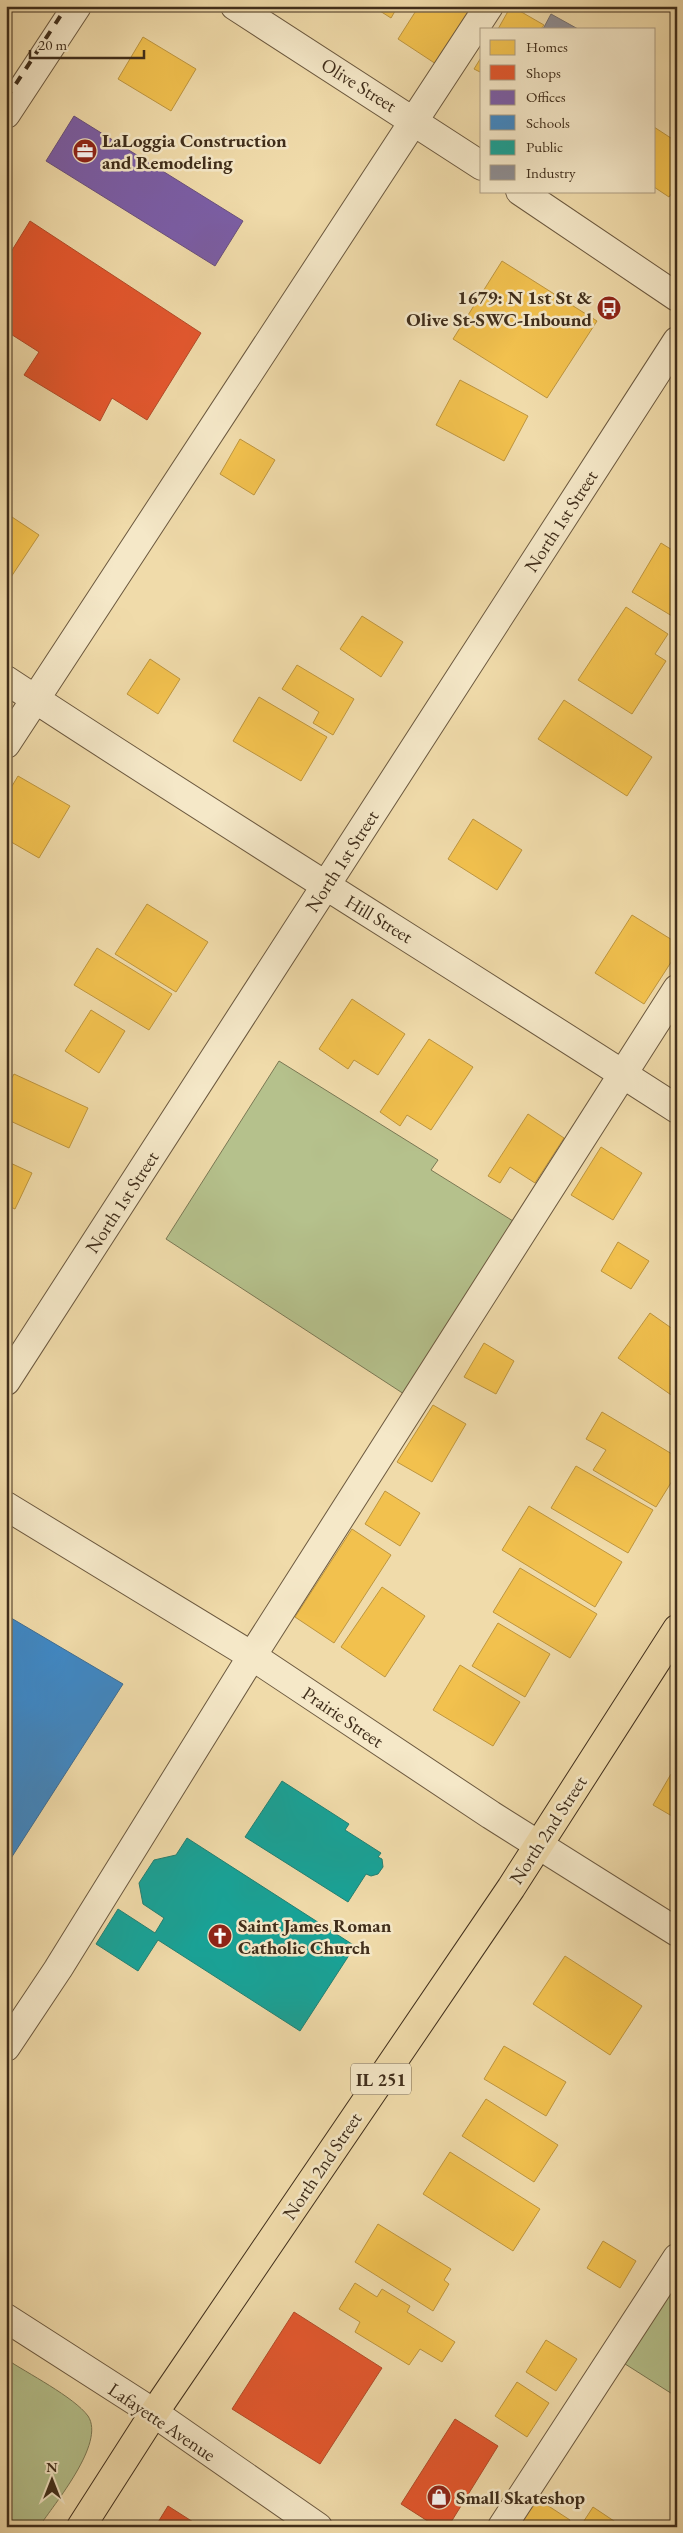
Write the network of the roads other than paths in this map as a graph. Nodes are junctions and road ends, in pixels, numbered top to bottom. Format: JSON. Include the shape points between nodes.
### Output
{"nodes":[{"id":1,"x":77,"y":6,"type":"edge"},
{"id":2,"x":235,"y":6,"type":"edge"},
{"id":3,"x":489,"y":6,"type":"edge"},
{"id":4,"x":6,"y":114,"type":"edge"},
{"id":5,"x":415,"y":120,"type":"junction"},
{"id":6,"x":480,"y":165,"type":"edge"},
{"id":7,"x":521,"y":192,"type":"edge"},
{"id":8,"x":677,"y":297,"type":"edge"},
{"id":9,"x":677,"y":341,"type":"edge"},
{"id":10,"x":6,"y":680,"type":"edge"},
{"id":11,"x":35,"y":699,"type":"junction"},
{"id":12,"x":6,"y":744,"type":"edge"},
{"id":13,"x":326,"y":886,"type":"junction"},
{"id":14,"x":677,"y":989,"type":"edge"},
{"id":15,"x":624,"y":1074,"type":"junction"},
{"id":16,"x":677,"y":1108,"type":"edge"},
{"id":17,"x":6,"y":1381,"type":"edge"},
{"id":18,"x":6,"y":1506,"type":"edge"},
{"id":19,"x":677,"y":1629,"type":"edge"},
{"id":20,"x":252,"y":1656,"type":"junction"},
{"id":21,"x":539,"y":1844,"type":"junction"},
{"id":22,"x":677,"y":1932,"type":"edge"},
{"id":23,"x":6,"y":2047,"type":"edge"},
{"id":24,"x":677,"y":2258,"type":"edge"},
{"id":25,"x":6,"y":2318,"type":"edge"},
{"id":26,"x":154,"y":2413,"type":"junction"},
{"id":27,"x":82,"y":2527,"type":"edge"},
{"id":28,"x":318,"y":2527,"type":"edge"},
{"id":29,"x":502,"y":2527,"type":"edge"}],
"edges":[{"from":1,"to":4,"type":"street"},
{"from":2,"to":5,"type":"street","name":"Olive Street"},
{"from":3,"to":5,"type":"street"},
{"from":5,"to":6,"type":"street","name":"Olive Street"},
{"from":5,"to":11,"type":"street"},
{"from":7,"to":8,"type":"street"},
{"from":9,"to":13,"type":"street","name":"North 1st Street"},
{"from":10,"to":11,"type":"street","name":"Hill Street"},
{"from":11,"to":12,"type":"street"},
{"from":11,"to":13,"type":"street","name":"Hill Street"},
{"from":13,"to":15,"type":"street","name":"Hill Street"},
{"from":13,"to":17,"type":"street","name":"North 1st Street"},
{"from":14,"to":15,"type":"street"},
{"from":15,"to":16,"type":"street","name":"Hill Street"},
{"from":15,"to":20,"type":"street"},
{"from":18,"to":20,"type":"street","name":"Prairie Street"},
{"from":19,"to":21,"type":"main road","name":"North 2nd Street","number":"IL 251"},
{"from":20,"to":21,"type":"street","name":"Prairie Street","via":[[491,1816]]},
{"from":20,"to":23,"type":"street"},
{"from":21,"to":22,"type":"street","name":"Prairie Street"},
{"from":21,"to":26,"type":"main road","name":"North 2nd Street","number":"IL 251"},
{"from":24,"to":29,"type":"street"},
{"from":25,"to":26,"type":"street","name":"Lafayette Avenue"},
{"from":26,"to":27,"type":"main road","name":"North 2nd Street","number":"IL 251"},
{"from":26,"to":28,"type":"street","name":"Lafayette Avenue"}]}
